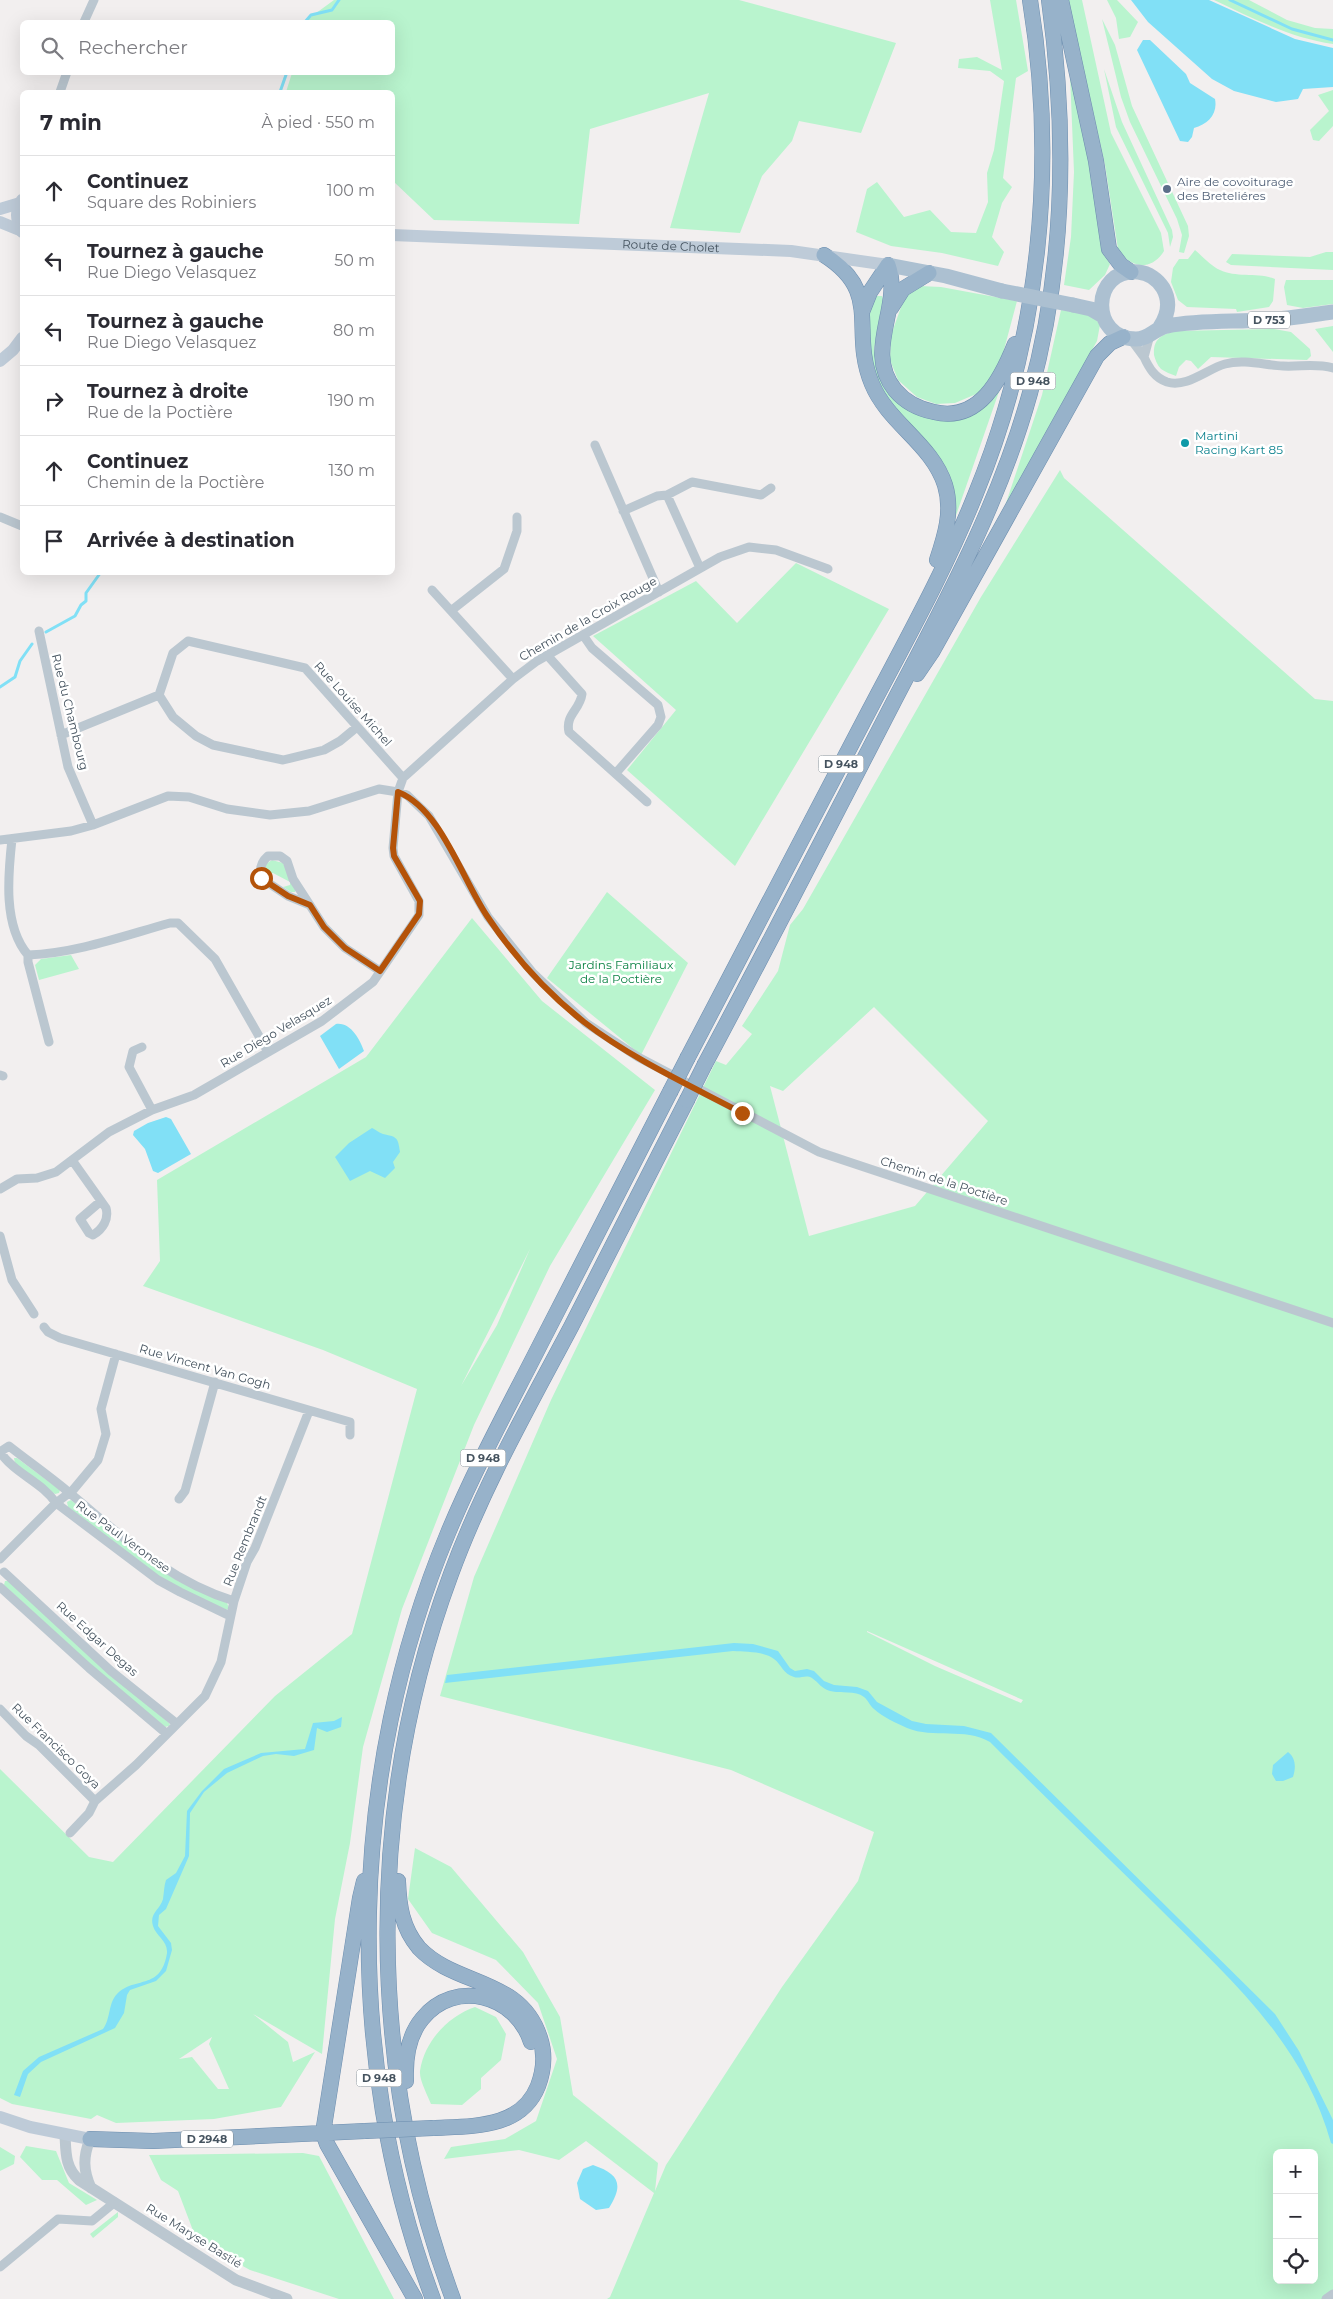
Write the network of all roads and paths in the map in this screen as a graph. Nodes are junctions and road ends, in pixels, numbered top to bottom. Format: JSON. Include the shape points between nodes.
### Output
{"nodes":[{"id":1,"x":94,"y":0,"type":"edge"},
{"id":2,"x":1030,"y":0,"type":"edge"},
{"id":3,"x":1050,"y":0,"type":"edge"},
{"id":4,"x":1061,"y":0,"type":"edge"},
{"id":5,"x":85,"y":20,"type":"edge"},
{"id":6,"x":66,"y":75,"type":"edge"},
{"id":7,"x":61,"y":90,"type":"edge"},
{"id":8,"x":20,"y":202,"type":"edge"},
{"id":9,"x":20,"y":206,"type":"edge"},
{"id":10,"x":0,"y":209,"type":"edge"},
{"id":11,"x":0,"y":222,"type":"edge"},
{"id":12,"x":20,"y":226,"type":"edge"},
{"id":13,"x":20,"y":231,"type":"edge"},
{"id":14,"x":395,"y":235,"type":"edge"},
{"id":15,"x":824,"y":255,"type":"junction"},
{"id":16,"x":888,"y":265,"type":"junction"},
{"id":17,"x":1131,"y":272,"type":"junction"},
{"id":18,"x":929,"y":273,"type":"junction"},
{"id":19,"x":1105,"y":290,"type":"junction"},
{"id":20,"x":1074,"y":300,"type":"junction"},
{"id":21,"x":1168,"y":303,"type":"junction"},
{"id":22,"x":1029,"y":309,"type":"junction"},
{"id":23,"x":889,"y":311,"type":"junction"},
{"id":24,"x":1333,"y":312,"type":"edge"},
{"id":25,"x":862,"y":313,"type":"junction"},
{"id":26,"x":1103,"y":316,"type":"junction"},
{"id":27,"x":1205,"y":321,"type":"junction"},
{"id":28,"x":1155,"y":331,"type":"junction"},
{"id":29,"x":1127,"y":337,"type":"junction"},
{"id":30,"x":20,"y":341,"type":"edge"},
{"id":31,"x":1144,"y":357,"type":"junction"},
{"id":32,"x":0,"y":360,"type":"edge"},
{"id":33,"x":1333,"y":368,"type":"edge"},
{"id":34,"x":595,"y":444,"type":"dead end"},
{"id":35,"x":771,"y":488,"type":"dead end"},
{"id":36,"x":667,"y":495,"type":"junction"},
{"id":37,"x":623,"y":512,"type":"junction"},
{"id":38,"x":0,"y":517,"type":"edge"},
{"id":39,"x":517,"y":517,"type":"dead end"},
{"id":40,"x":20,"y":525,"type":"edge"},
{"id":41,"x":700,"y":568,"type":"junction"},
{"id":42,"x":828,"y":569,"type":"dead end"},
{"id":43,"x":432,"y":590,"type":"dead end"},
{"id":44,"x":659,"y":592,"type":"junction"},
{"id":45,"x":452,"y":610,"type":"junction"},
{"id":46,"x":920,"y":613,"type":"junction"},
{"id":47,"x":39,"y":631,"type":"dead end"},
{"id":48,"x":583,"y":635,"type":"junction"},
{"id":49,"x":547,"y":655,"type":"junction"},
{"id":50,"x":513,"y":679,"type":"junction"},
{"id":51,"x":159,"y":695,"type":"junction"},
{"id":52,"x":357,"y":726,"type":"junction"},
{"id":53,"x":878,"y":731,"type":"junction"},
{"id":54,"x":61,"y":735,"type":"junction"},
{"id":55,"x":616,"y":773,"type":"junction"},
{"id":56,"x":403,"y":778,"type":"junction"},
{"id":57,"x":398,"y":792,"type":"junction"},
{"id":58,"x":648,"y":802,"type":"dead end"},
{"id":59,"x":93,"y":825,"type":"junction"},
{"id":60,"x":12,"y":839,"type":"junction"},
{"id":61,"x":0,"y":840,"type":"edge"},
{"id":62,"x":310,"y":905,"type":"junction"},
{"id":63,"x":28,"y":955,"type":"junction"},
{"id":64,"x":380,"y":971,"type":"junction"},
{"id":65,"x":49,"y":1042,"type":"dead end"},
{"id":66,"x":142,"y":1047,"type":"dead end"},
{"id":67,"x":268,"y":1052,"type":"junction"},
{"id":68,"x":152,"y":1110,"type":"junction"},
{"id":69,"x":72,"y":1160,"type":"junction"},
{"id":70,"x":0,"y":1188,"type":"edge"},
{"id":71,"x":101,"y":1201,"type":"dead end"},
{"id":72,"x":0,"y":1236,"type":"edge"},
{"id":73,"x":34,"y":1314,"type":"dead end"},
{"id":74,"x":1333,"y":1323,"type":"edge"},
{"id":75,"x":44,"y":1327,"type":"dead end"},
{"id":76,"x":116,"y":1354,"type":"junction"},
{"id":77,"x":215,"y":1382,"type":"junction"},
{"id":78,"x":309,"y":1411,"type":"junction"},
{"id":79,"x":350,"y":1435,"type":"dead end"},
{"id":80,"x":0,"y":1452,"type":"edge"},
{"id":81,"x":68,"y":1492,"type":"junction"},
{"id":82,"x":179,"y":1499,"type":"dead end"},
{"id":83,"x":56,"y":1503,"type":"junction"},
{"id":84,"x":0,"y":1560,"type":"edge"},
{"id":85,"x":2,"y":1576,"type":"edge"},
{"id":86,"x":0,"y":1587,"type":"edge"},
{"id":87,"x":234,"y":1601,"type":"junction"},
{"id":88,"x":230,"y":1616,"type":"junction"},
{"id":89,"x":0,"y":1709,"type":"edge"},
{"id":90,"x":172,"y":1728,"type":"junction"},
{"id":91,"x":95,"y":1801,"type":"junction"},
{"id":92,"x":396,"y":1804,"type":"junction"},
{"id":93,"x":70,"y":1832,"type":"dead end"},
{"id":94,"x":372,"y":1851,"type":"junction"},
{"id":95,"x":0,"y":2117,"type":"edge"},
{"id":96,"x":480,"y":2125,"type":"junction"},
{"id":97,"x":323,"y":2133,"type":"junction"},
{"id":98,"x":65,"y":2135,"type":"junction"},
{"id":99,"x":90,"y":2139,"type":"junction"},
{"id":100,"x":408,"y":2142,"type":"junction"},
{"id":101,"x":91,"y":2188,"type":"junction"},
{"id":102,"x":114,"y":2202,"type":"junction"},
{"id":103,"x":0,"y":2267,"type":"edge"},
{"id":104,"x":1333,"y":2294,"type":"edge"},
{"id":105,"x":287,"y":2299,"type":"edge"},
{"id":106,"x":415,"y":2299,"type":"edge"},
{"id":107,"x":433,"y":2299,"type":"edge"},
{"id":108,"x":453,"y":2299,"type":"edge"},
{"id":109,"x":1326,"y":2299,"type":"edge"}],
"edges":[{"from":1,"to":5,"type":"street"},
{"from":2,"to":22,"type":"highway","number":"D 948","via":[[1042,98],[1043,151],[1039,235]]},
{"from":3,"to":53,"type":"highway","number":"D 948","via":[[1059,80],[1062,159],[1057,238],[1039,356],[1019,430],[991,505],[950,593]]},
{"from":4,"to":17,"type":"highway","via":[[1096,161],[1109,249]]},
{"from":6,"to":7,"type":"street"},
{"from":8,"to":10,"type":"main road"},
{"from":9,"to":12,"type":"main road","via":[[17,218]]},
{"from":11,"to":13,"type":"main road"},
{"from":14,"to":15,"type":"main road","name":"Route de Cholet"},
{"from":15,"to":16,"type":"main road","name":"Route de Cholet"},
{"from":15,"to":25,"type":"highway","via":[[839,264],[854,282]]},
{"from":16,"to":18,"type":"main road","name":"Route de Cholet"},
{"from":16,"to":23,"type":"highway","via":[[892,287]]},
{"from":16,"to":25,"type":"highway","via":[[870,292]]},
{"from":17,"to":19,"type":"main road","via":[[1114,279]]},
{"from":17,"to":21,"type":"main road","via":[[1141,272],[1157,280]]},
{"from":18,"to":20,"type":"main road","name":"Route de Cholet","bridge":true},
{"from":18,"to":23,"type":"highway","via":[[903,289]]},
{"from":19,"to":20,"type":"main road","name":"Route de Cholet"},
{"from":19,"to":26,"type":"main road"},
{"from":20,"to":26,"type":"main road","name":"Route de Cholet"},
{"from":21,"to":27,"type":"main road","number":"D 753","via":[[1183,315]]},
{"from":21,"to":28,"type":"main road","via":[[1167,316]]},
{"from":22,"to":23,"type":"highway","via":[[1004,372],[987,396],[959,413],[940,414],[922,410],[907,401],[886,374],[882,342]]},
{"from":22,"to":46,"type":"highway","number":"D 948","via":[[1007,408],[991,453],[961,529]]},
{"from":24,"to":27,"type":"main road","number":"D 753","via":[[1266,320]]},
{"from":25,"to":46,"type":"highway","via":[[862,348],[872,385],[883,403],[936,465],[949,501],[944,537]]},
{"from":26,"to":29,"type":"main road","via":[[1110,328]]},
{"from":27,"to":28,"type":"main road","number":"D 753"},
{"from":28,"to":29,"type":"main road","via":[[1142,338]]},
{"from":28,"to":31,"type":"street"},
{"from":29,"to":31,"type":"street"},
{"from":29,"to":53,"type":"highway","via":[[1110,342],[1097,356],[932,652]]},
{"from":30,"to":32,"type":"main road"},
{"from":31,"to":33,"type":"street","via":[[1159,378],[1178,383],[1226,364],[1313,364]]},
{"from":34,"to":37,"type":"street"},
{"from":35,"to":36,"type":"street","via":[[761,495],[692,482]]},
{"from":36,"to":37,"type":"street","via":[[657,496]]},
{"from":36,"to":41,"type":"street"},
{"from":37,"to":44,"type":"street"},
{"from":38,"to":40,"type":"street"},
{"from":39,"to":45,"type":"street","via":[[517,531],[504,569]]},
{"from":41,"to":42,"type":"street","name":"Chemin de la Croix Rouge","via":[[749,547],[776,550]]},
{"from":41,"to":44,"type":"street","name":"Chemin de la Croix Rouge"},
{"from":43,"to":45,"type":"street"},
{"from":44,"to":48,"type":"street","name":"Chemin de la Croix Rouge"},
{"from":45,"to":50,"type":"street"},
{"from":46,"to":94,"type":"highway","number":"D 948","bridge":true,"via":[[497,1427],[447,1535],[415,1626],[391,1722]]},
{"from":47,"to":54,"type":"street","name":"Rue du Chambourg"},
{"from":48,"to":49,"type":"street","name":"Chemin de la Croix Rouge"},
{"from":48,"to":55,"type":"street","via":[[592,648],[658,705],[661,717],[658,725]]},
{"from":49,"to":50,"type":"street","name":"Chemin de la Croix Rouge"},
{"from":49,"to":55,"type":"street","via":[[582,694],[581,702],[569,716],[570,732]]},
{"from":50,"to":56,"type":"street","name":"Chemin de la Croix Rouge"},
{"from":51,"to":52,"type":"street","via":[[173,717],[213,745],[283,760],[324,750]]},
{"from":51,"to":52,"type":"street","name":"Rue Louise Michel","via":[[173,653],[188,641],[305,668]]},
{"from":51,"to":54,"type":"street"},
{"from":52,"to":56,"type":"street","name":"Rue Louise Michel"},
{"from":53,"to":92,"type":"highway","number":"D 948","bridge":true,"via":[[515,1432],[465,1540],[441,1604],[422,1669]]},
{"from":54,"to":59,"type":"street","name":"Rue du Chambourg","via":[[68,767]]},
{"from":55,"to":58,"type":"street"},
{"from":56,"to":57,"type":"street","name":"Chemin de la Croix Rouge"},
{"from":57,"to":59,"type":"street","via":[[379,789],[309,811],[270,814],[227,809],[189,797],[168,796]]},
{"from":57,"to":64,"type":"street","name":"Rue Diego Velasquez","via":[[394,856],[421,908]]},
{"from":57,"to":74,"type":"street","name":"Chemin de la Poctière","via":[[408,796],[430,816],[488,917],[533,973],[571,1011],[638,1057],[819,1152]]},
{"from":59,"to":60,"type":"street"},
{"from":60,"to":61,"type":"street"},
{"from":60,"to":63,"type":"street","via":[[8,893],[21,947]]},
{"from":62,"to":62,"type":"street","via":[[293,879],[287,861],[280,856],[268,856],[263,860],[261,878],[288,896]]},
{"from":62,"to":64,"type":"street","via":[[324,927],[345,948]]},
{"from":63,"to":65,"type":"street"},
{"from":63,"to":67,"type":"street","via":[[88,947],[170,922],[178,923],[215,959]]},
{"from":64,"to":67,"type":"street","name":"Rue Diego Velasquez","via":[[368,987],[322,1021]]},
{"from":66,"to":68,"type":"street","via":[[133,1051],[129,1067]]},
{"from":67,"to":68,"type":"street","name":"Rue Diego Velasquez","via":[[194,1095]]},
{"from":68,"to":69,"type":"street","name":"Rue Diego Velasquez","via":[[109,1132]]},
{"from":69,"to":70,"type":"street","name":"Rue Diego Velasquez","via":[[56,1172],[37,1178],[17,1179]]},
{"from":69,"to":71,"type":"street"},
{"from":72,"to":73,"type":"street","via":[[12,1280]]},
{"from":75,"to":76,"type":"street","name":"Rue Vincent Van Gogh","via":[[60,1338]]},
{"from":76,"to":77,"type":"street","name":"Rue Vincent Van Gogh"},
{"from":76,"to":81,"type":"street","via":[[101,1409],[106,1434],[98,1460]]},
{"from":77,"to":78,"type":"street","name":"Rue Vincent Van Gogh"},
{"from":77,"to":82,"type":"street","via":[[185,1491]]},
{"from":78,"to":79,"type":"street","name":"Rue Vincent Van Gogh","via":[[350,1422]]},
{"from":78,"to":87,"type":"street","name":"Rue Rembrandt"},
{"from":80,"to":81,"type":"street","name":"Rue Paul Veronese","via":[[9,1446]]},
{"from":80,"to":83,"type":"street","name":"Rue Paul Veronese","via":[[8,1464],[49,1494]]},
{"from":81,"to":83,"type":"street"},
{"from":81,"to":87,"type":"street","name":"Rue Paul Veronese","via":[[146,1556],[180,1578]]},
{"from":83,"to":84,"type":"street"},
{"from":83,"to":88,"type":"street","name":"Rue Paul Veronese","via":[[158,1580]]},
{"from":84,"to":85,"type":"street"},
{"from":85,"to":90,"type":"street","name":"Rue Edgar Degas"},
{"from":86,"to":90,"type":"street","name":"Rue Edgar Degas","via":[[89,1668]]},
{"from":87,"to":88,"type":"street","name":"Rue Rembrandt"},
{"from":88,"to":90,"type":"street","name":"Rue Rembrandt","via":[[221,1662],[212,1684],[205,1696]]},
{"from":89,"to":91,"type":"street","name":"Rue Francisco Goya"},
{"from":90,"to":91,"type":"street","name":"Rue Rembrandt"},
{"from":91,"to":93,"type":"street","name":"Rue Rembrandt","via":[[89,1813]]},
{"from":92,"to":96,"type":"highway","via":[[399,1905],[410,1935],[426,1954],[443,1965],[512,1997],[531,2017],[542,2045],[541,2079],[528,2103],[514,2116]]},
{"from":92,"to":100,"type":"highway","number":"D 948","via":[[388,1896],[388,1967],[391,2025]]},
{"from":94,"to":97,"type":"highway","via":[[360,1898]]},
{"from":94,"to":107,"type":"highway","number":"D 948","via":[[369,1948],[380,2084],[403,2202]]},
{"from":95,"to":98,"type":"main road","number":"D 2948"},
{"from":96,"to":97,"type":"highway","bridge":true},
{"from":96,"to":100,"type":"highway","via":[[510,2109],[526,2090],[532,2074],[532,2043],[524,2025],[504,2006],[478,1995],[459,1996],[429,2011],[409,2043],[406,2073]]},
{"from":97,"to":99,"type":"highway","number":"D 2948","via":[[153,2141]]},
{"from":97,"to":106,"type":"highway","via":[[326,2144]]},
{"from":98,"to":99,"type":"main road","number":"D 2948"},
{"from":98,"to":101,"type":"street","name":"Rue Maryse Bastié","via":[[66,2159],[71,2172]]},
{"from":99,"to":101,"type":"street","via":[[84,2164]]},
{"from":100,"to":108,"type":"highway","number":"D 948","via":[[427,2222]]},
{"from":101,"to":102,"type":"street","name":"Rue Maryse Bastié"},
{"from":102,"to":103,"type":"street","via":[[92,2221],[58,2219]]},
{"from":102,"to":105,"type":"street","name":"Rue Maryse Bastié","via":[[236,2280]]},
{"from":104,"to":109,"type":"street"}]}
